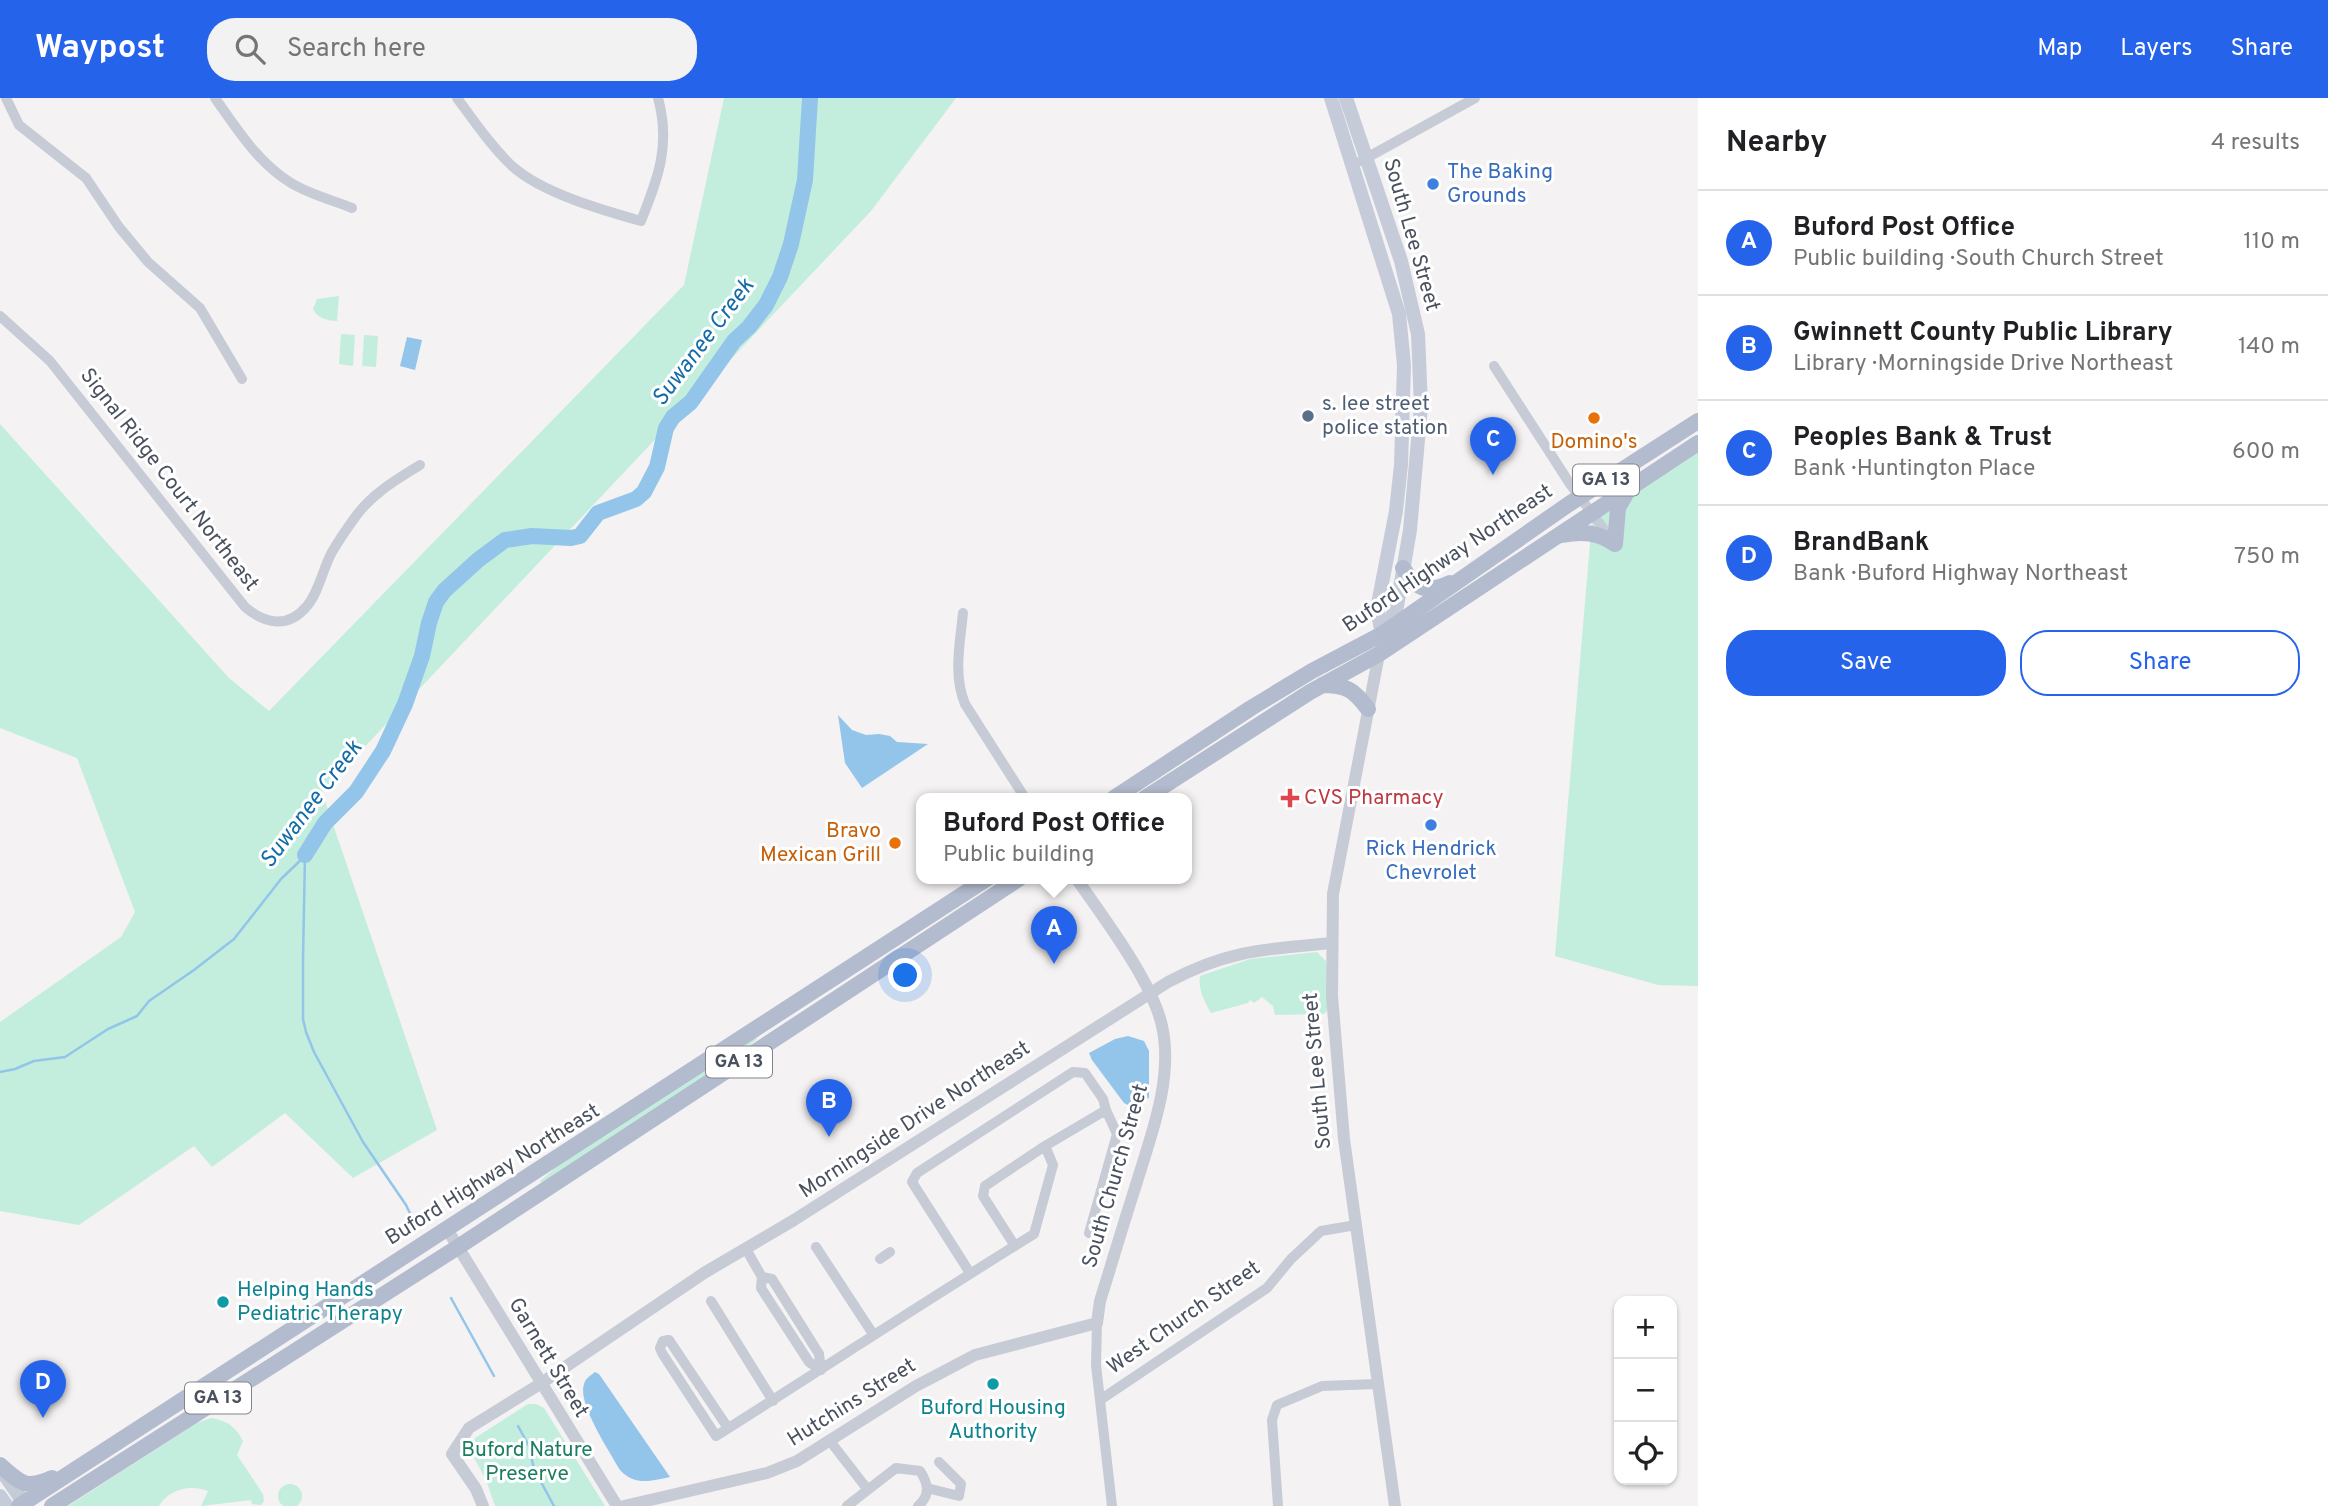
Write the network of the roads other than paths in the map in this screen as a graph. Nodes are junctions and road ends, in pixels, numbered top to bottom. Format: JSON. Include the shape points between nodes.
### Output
{"nodes":[{"id":1,"x":6,"y":98,"type":"edge"},
{"id":2,"x":215,"y":98,"type":"edge"},
{"id":3,"x":457,"y":98,"type":"edge"},
{"id":4,"x":658,"y":98,"type":"edge"},
{"id":5,"x":1331,"y":98,"type":"edge"},
{"id":6,"x":1346,"y":98,"type":"edge"},
{"id":7,"x":1475,"y":98,"type":"edge"},
{"id":8,"x":1367,"y":159,"type":"junction"},
{"id":9,"x":1352,"y":164,"type":"junction"},
{"id":10,"x":352,"y":208,"type":"dead end"},
{"id":11,"x":0,"y":316,"type":"edge"},
{"id":12,"x":1494,"y":366,"type":"dead end"},
{"id":13,"x":242,"y":379,"type":"dead end"},
{"id":14,"x":1698,"y":421,"type":"edge"},
{"id":15,"x":1698,"y":443,"type":"edge"},
{"id":16,"x":420,"y":466,"type":"dead end"},
{"id":17,"x":1629,"y":488,"type":"junction"},
{"id":18,"x":1580,"y":497,"type":"junction"},
{"id":19,"x":1592,"y":513,"type":"junction"},
{"id":20,"x":1558,"y":535,"type":"junction"},
{"id":21,"x":1615,"y":544,"type":"junction"},
{"id":22,"x":1403,"y":568,"type":"junction"},
{"id":23,"x":1465,"y":576,"type":"junction"},
{"id":24,"x":963,"y":612,"type":"dead end"},
{"id":25,"x":1382,"y":634,"type":"junction"},
{"id":26,"x":1379,"y":654,"type":"junction"},
{"id":27,"x":1316,"y":689,"type":"junction"},
{"id":28,"x":1368,"y":709,"type":"junction"},
{"id":29,"x":1022,"y":793,"type":"edge"},
{"id":30,"x":1122,"y":793,"type":"edge"},
{"id":31,"x":1153,"y":793,"type":"edge"},
{"id":32,"x":979,"y":884,"type":"edge"},
{"id":33,"x":1011,"y":884,"type":"edge"},
{"id":34,"x":1080,"y":884,"type":"edge"},
{"id":35,"x":1332,"y":943,"type":"junction"},
{"id":36,"x":1150,"y":992,"type":"junction"},
{"id":37,"x":1106,"y":1110,"type":"junction"},
{"id":38,"x":1045,"y":1146,"type":"junction"},
{"id":39,"x":1356,"y":1225,"type":"junction"},
{"id":40,"x":447,"y":1229,"type":"junction"},
{"id":41,"x":1089,"y":1233,"type":"dead end"},
{"id":42,"x":1015,"y":1246,"type":"junction"},
{"id":43,"x":458,"y":1247,"type":"junction"},
{"id":44,"x":816,"y":1247,"type":"dead end"},
{"id":45,"x":746,"y":1249,"type":"junction"},
{"id":46,"x":970,"y":1273,"type":"junction"},
{"id":47,"x":762,"y":1277,"type":"junction"},
{"id":48,"x":710,"y":1301,"type":"dead end"},
{"id":49,"x":794,"y":1315,"type":"junction"},
{"id":50,"x":1097,"y":1323,"type":"junction"},
{"id":51,"x":784,"y":1324,"type":"junction"},
{"id":52,"x":873,"y":1335,"type":"junction"},
{"id":53,"x":821,"y":1370,"type":"junction"},
{"id":54,"x":694,"y":1378,"type":"junction"},
{"id":55,"x":540,"y":1384,"type":"junction"},
{"id":56,"x":1377,"y":1384,"type":"junction"},
{"id":57,"x":683,"y":1386,"type":"junction"},
{"id":58,"x":1100,"y":1400,"type":"junction"},
{"id":59,"x":773,"y":1401,"type":"junction"},
{"id":60,"x":729,"y":1428,"type":"junction"},
{"id":61,"x":830,"y":1441,"type":"junction"},
{"id":62,"x":939,"y":1462,"type":"dead end"},
{"id":63,"x":83,"y":1464,"type":"junction"},
{"id":64,"x":0,"y":1467,"type":"edge"},
{"id":65,"x":927,"y":1488,"type":"junction"},
{"id":66,"x":868,"y":1490,"type":"junction"},
{"id":67,"x":0,"y":1496,"type":"edge"},
{"id":68,"x":23,"y":1505,"type":"edge"},
{"id":69,"x":7,"y":1506,"type":"edge"},
{"id":70,"x":52,"y":1506,"type":"edge"},
{"id":71,"x":483,"y":1506,"type":"edge"},
{"id":72,"x":617,"y":1506,"type":"edge"},
{"id":73,"x":624,"y":1506,"type":"edge"},
{"id":74,"x":847,"y":1506,"type":"edge"},
{"id":75,"x":918,"y":1506,"type":"edge"},
{"id":76,"x":1112,"y":1506,"type":"edge"},
{"id":77,"x":1278,"y":1506,"type":"edge"},
{"id":78,"x":1395,"y":1506,"type":"edge"}],
"edges":[{"from":1,"to":13,"type":"street","via":[[19,125],[86,178],[148,262],[200,308]]},
{"from":2,"to":10,"type":"street","via":[[271,168],[292,184]]},
{"from":3,"to":4,"type":"street","via":[[512,166],[541,186],[641,221],[663,156],[663,115]]},
{"from":5,"to":9,"type":"main road","name":"South Lee Street"},
{"from":6,"to":8,"type":"main road","name":"South Lee Street"},
{"from":7,"to":8,"type":"street"},
{"from":8,"to":9,"type":"street"},
{"from":8,"to":22,"type":"main road","name":"South Lee Street","via":[[1401,261],[1418,334],[1421,406]]},
{"from":9,"to":25,"type":"main road","name":"South Lee Street","via":[[1399,314],[1404,365],[1396,511],[1377,609]]},
{"from":11,"to":16,"type":"street","name":"Signal Ridge Court Northeast","via":[[50,361],[245,607],[268,622],[293,617],[307,606],[356,516],[372,497]]},
{"from":12,"to":18,"type":"street"},
{"from":14,"to":18,"type":"main road","name":"Buford Highway Northeast","number":"GA 13"},
{"from":15,"to":17,"type":"main road","number":"GA 13"},
{"from":17,"to":19,"type":"main road","number":"GA 13"},
{"from":17,"to":21,"type":"main road","via":[[1618,508]]},
{"from":18,"to":19,"type":"street"},
{"from":18,"to":23,"type":"main road","name":"Buford Highway Northeast","number":"GA 13"},
{"from":19,"to":20,"type":"main road","number":"GA 13"},
{"from":19,"to":21,"type":"street"},
{"from":20,"to":21,"type":"main road","via":[[1595,533]]},
{"from":20,"to":26,"type":"main road","number":"GA 13"},
{"from":22,"to":23,"type":"main road","via":[[1412,583],[1423,588],[1440,587]]},
{"from":22,"to":25,"type":"main road","name":"South Lee Street","via":[[1396,606]]},
{"from":23,"to":25,"type":"main road","name":"Buford Highway Northeast","number":"GA 13"},
{"from":24,"to":29,"type":"street","via":[[960,691]]},
{"from":25,"to":26,"type":"main road","name":"South Lee Street"},
{"from":25,"to":30,"type":"main road","name":"Buford Highway Northeast","number":"GA 13","via":[[1251,708]]},
{"from":26,"to":27,"type":"main road","number":"GA 13"},
{"from":26,"to":28,"type":"street","name":"South Lee Street"},
{"from":27,"to":28,"type":"main road","via":[[1348,688]]},
{"from":27,"to":31,"type":"main road","number":"GA 13"},
{"from":28,"to":35,"type":"street","name":"South Lee Street","via":[[1333,894]]},
{"from":32,"to":40,"type":"main road","name":"Buford Highway Northeast","number":"GA 13"},
{"from":33,"to":43,"type":"main road","name":"Buford Highway Northeast","number":"GA 13"},
{"from":34,"to":36,"type":"street","name":"South Church Street"},
{"from":35,"to":36,"type":"street","name":"Morningside Drive Northeast","via":[[1238,953],[1203,964]]},
{"from":35,"to":39,"type":"street","name":"South Lee Street","via":[[1337,1078]]},
{"from":36,"to":45,"type":"street","name":"Morningside Drive Northeast"},
{"from":36,"to":50,"type":"street","name":"South Church Street","via":[[1162,1023],[1166,1049],[1163,1076]]},
{"from":37,"to":38,"type":"street"},
{"from":37,"to":41,"type":"street","via":[[1116,1134]]},
{"from":37,"to":46,"type":"street","via":[[1086,1073],[1073,1072],[917,1173],[912,1182]]},
{"from":38,"to":42,"type":"street","via":[[1053,1164],[1034,1234]]},
{"from":38,"to":42,"type":"street","via":[[985,1186],[983,1196]]},
{"from":39,"to":56,"type":"street","name":"South Lee Street"},
{"from":39,"to":58,"type":"street","name":"West Church Street","via":[[1321,1231],[1267,1288]]},
{"from":40,"to":43,"type":"street","name":"Garnett Street"},
{"from":40,"to":63,"type":"main road","name":"Buford Highway Northeast","number":"GA 13"},
{"from":42,"to":46,"type":"street"},
{"from":43,"to":55,"type":"street","name":"Garnett Street"},
{"from":43,"to":70,"type":"main road","name":"Buford Highway Northeast","number":"GA 13"},
{"from":44,"to":52,"type":"street"},
{"from":45,"to":47,"type":"street"},
{"from":45,"to":55,"type":"street","name":"Morningside Drive Northeast"},
{"from":46,"to":52,"type":"street"},
{"from":47,"to":49,"type":"street","via":[[772,1279]]},
{"from":47,"to":51,"type":"street","via":[[761,1288]]},
{"from":48,"to":59,"type":"street"},
{"from":49,"to":51,"type":"street"},
{"from":49,"to":53,"type":"street","via":[[819,1354]]},
{"from":50,"to":58,"type":"street","name":"South Church Street"},
{"from":50,"to":61,"type":"street","name":"Hutchins Street","via":[[975,1355]]},
{"from":51,"to":53,"type":"street","via":[[808,1362]]},
{"from":52,"to":53,"type":"street"},
{"from":53,"to":59,"type":"street"},
{"from":54,"to":57,"type":"street"},
{"from":54,"to":57,"type":"street","via":[[668,1340],[663,1341],[660,1348]]},
{"from":54,"to":60,"type":"street"},
{"from":55,"to":71,"type":"street","name":"Morningside Drive Northeast","via":[[469,1428],[452,1454]]},
{"from":55,"to":72,"type":"street","name":"Garnett Street"},
{"from":56,"to":77,"type":"street","via":[[1322,1387],[1277,1405],[1272,1420]]},
{"from":56,"to":78,"type":"street","name":"South Lee Street"},
{"from":57,"to":60,"type":"street","via":[[716,1436]]},
{"from":58,"to":76,"type":"street","name":"South Church Street"},
{"from":59,"to":60,"type":"street"},
{"from":61,"to":66,"type":"street"},
{"from":61,"to":73,"type":"street","name":"Hutchins Street","via":[[767,1473]]},
{"from":62,"to":65,"type":"street","via":[[961,1484],[959,1496]]},
{"from":63,"to":64,"type":"main road","via":[[37,1485]]},
{"from":63,"to":68,"type":"main road","name":"Buford Highway Northeast","number":"GA 13"},
{"from":64,"to":68,"type":"main road"},
{"from":65,"to":66,"type":"street","via":[[920,1471],[896,1468]]},
{"from":65,"to":75,"type":"street"},
{"from":66,"to":74,"type":"street"},
{"from":67,"to":69,"type":"main road"}]}
